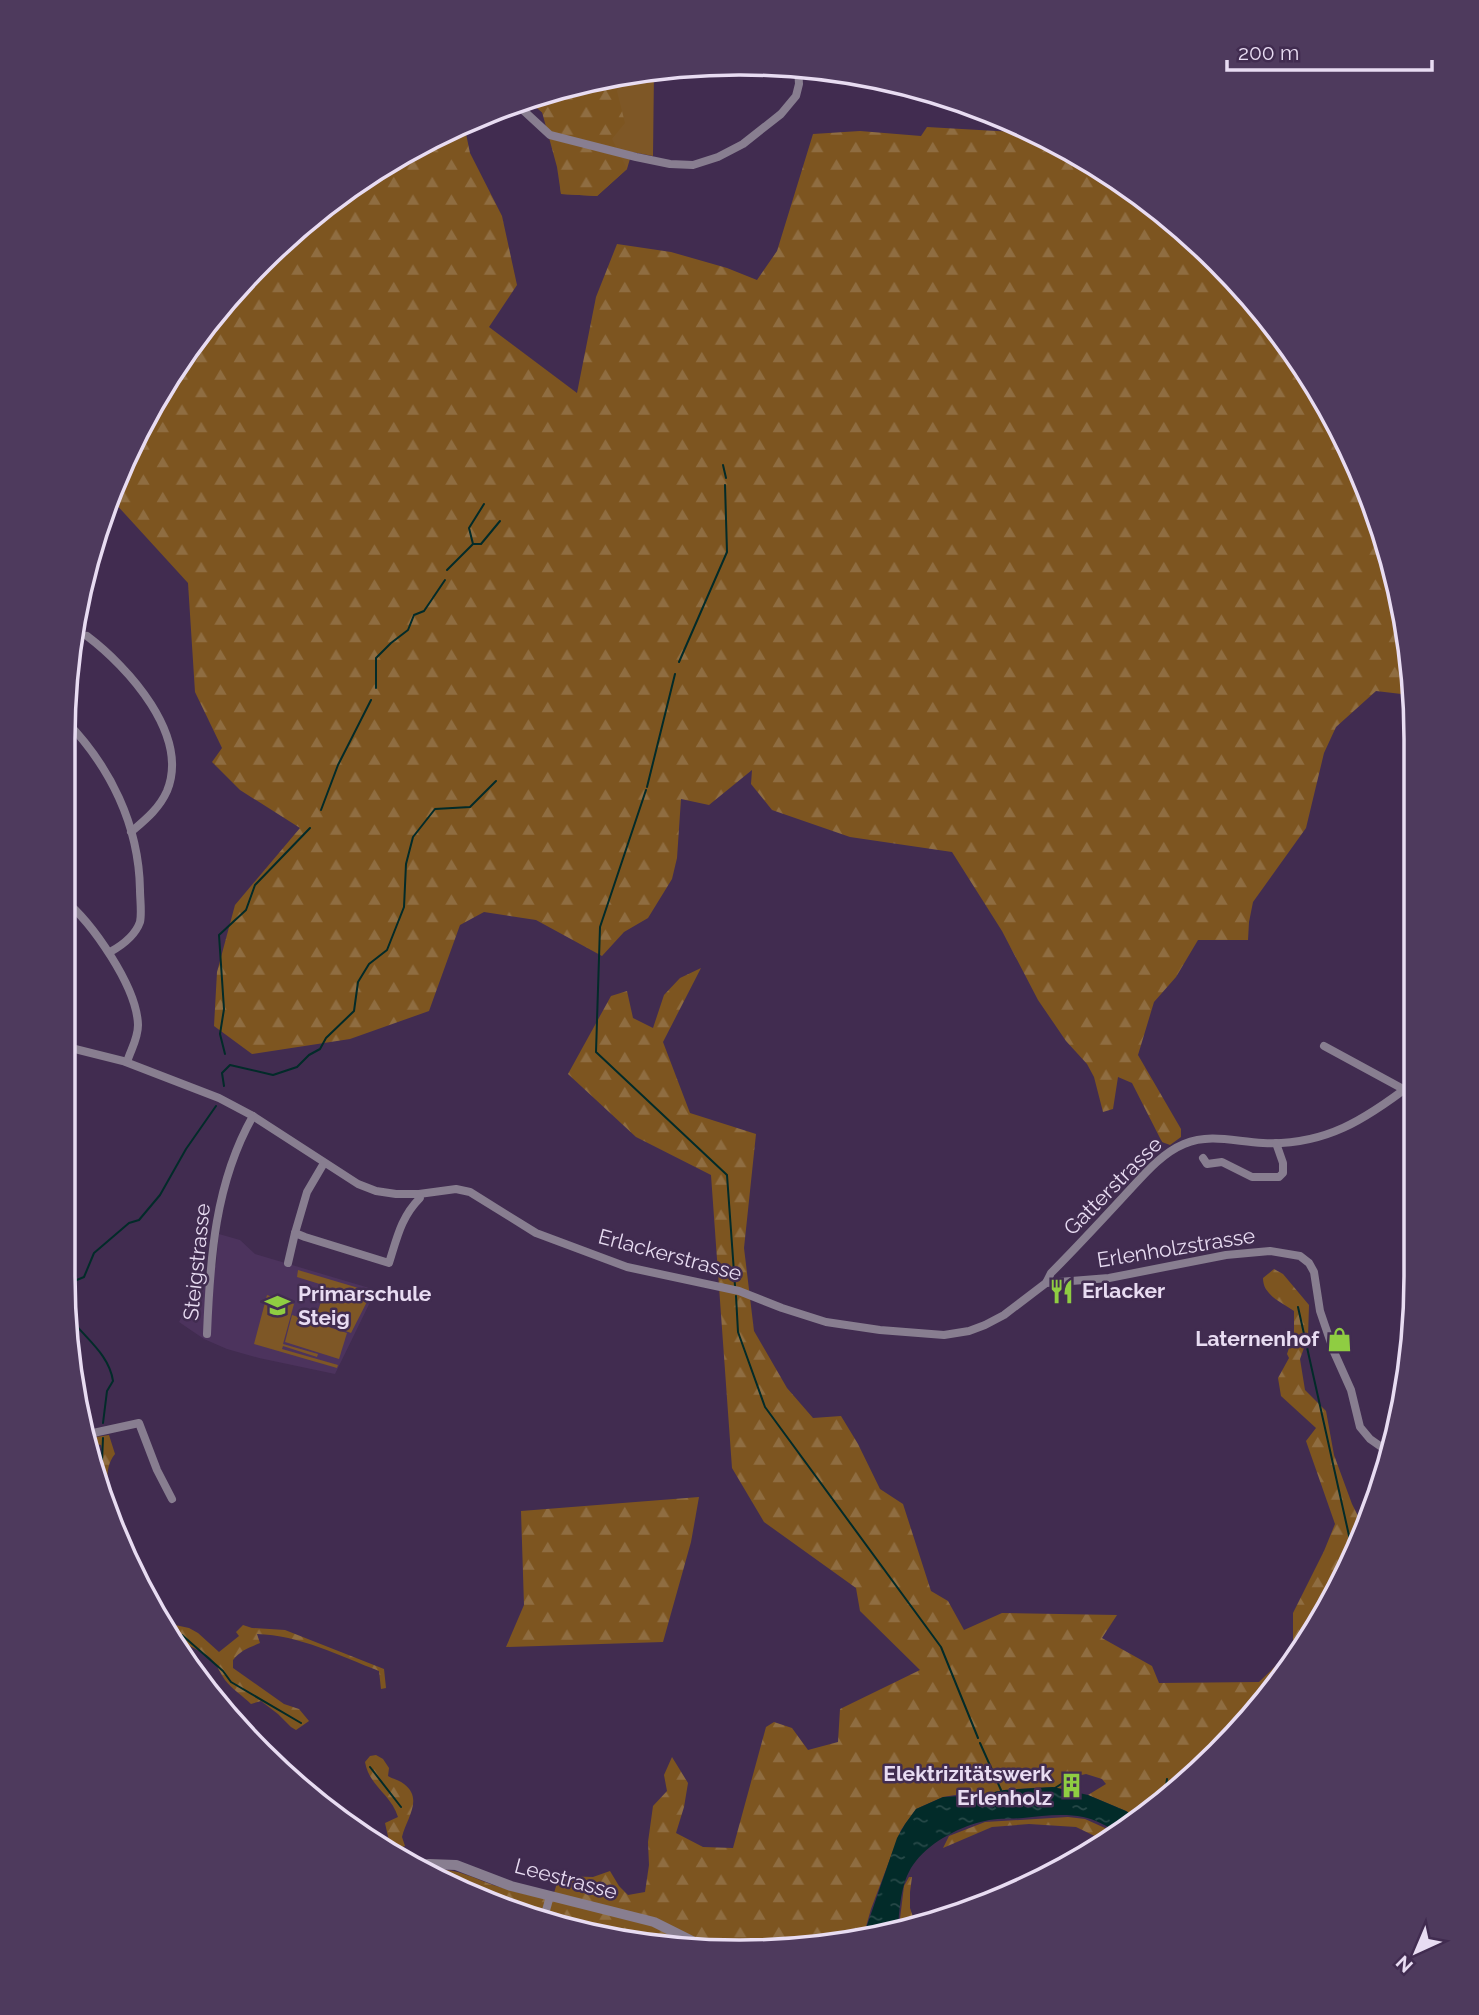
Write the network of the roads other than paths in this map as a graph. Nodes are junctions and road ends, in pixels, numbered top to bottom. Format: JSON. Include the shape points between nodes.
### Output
{"nodes":[{"id":1,"x":799,"y":78,"type":"edge"},
{"id":2,"x":524,"y":111,"type":"dead end"},
{"id":3,"x":87,"y":636,"type":"dead end"},
{"id":4,"x":76,"y":732,"type":"edge"},
{"id":5,"x":131,"y":832,"type":"junction"},
{"id":6,"x":75,"y":910,"type":"edge"},
{"id":7,"x":110,"y":952,"type":"junction"},
{"id":8,"x":1324,"y":1046,"type":"dead end"},
{"id":9,"x":75,"y":1048,"type":"edge"},
{"id":10,"x":127,"y":1062,"type":"junction"},
{"id":11,"x":1404,"y":1089,"type":"edge"},
{"id":12,"x":1404,"y":1091,"type":"edge"},
{"id":13,"x":254,"y":1116,"type":"junction"},
{"id":14,"x":1276,"y":1143,"type":"junction"},
{"id":15,"x":1203,"y":1158,"type":"dead end"},
{"id":16,"x":324,"y":1163,"type":"junction"},
{"id":17,"x":396,"y":1194,"type":"junction"},
{"id":18,"x":419,"y":1194,"type":"junction"},
{"id":19,"x":408,"y":1209,"type":"junction"},
{"id":20,"x":295,"y":1233,"type":"junction"},
{"id":21,"x":288,"y":1263,"type":"dead end"},
{"id":22,"x":1046,"y":1283,"type":"junction"},
{"id":23,"x":207,"y":1334,"type":"dead end"},
{"id":24,"x":95,"y":1433,"type":"edge"},
{"id":25,"x":1381,"y":1446,"type":"edge"},
{"id":26,"x":172,"y":1499,"type":"dead end"},
{"id":27,"x":433,"y":1864,"type":"edge"},
{"id":28,"x":550,"y":1896,"type":"junction"},
{"id":29,"x":546,"y":1910,"type":"edge"},
{"id":30,"x":686,"y":1937,"type":"edge"}],
"edges":[{"from":1,"to":2,"type":"street","via":[[796,96],[781,114],[743,145],[693,165],[636,157],[550,135]]},
{"from":3,"to":5,"type":"street","via":[[146,697],[172,754],[163,799]]},
{"from":4,"to":5,"type":"street","via":[[110,778]]},
{"from":5,"to":7,"type":"street","via":[[141,877],[140,922],[132,935]]},
{"from":6,"to":7,"type":"street"},
{"from":7,"to":10,"type":"street","via":[[138,1021]]},
{"from":8,"to":11,"type":"street"},
{"from":9,"to":10,"type":"street","name":"Erlackerstrasse"},
{"from":10,"to":13,"type":"street","name":"Erlackerstrasse"},
{"from":12,"to":14,"type":"street","name":"Gatterstrasse","via":[[1344,1129]]},
{"from":13,"to":16,"type":"street","name":"Erlackerstrasse"},
{"from":13,"to":23,"type":"street","name":"Steigstrasse","via":[[220,1202]]},
{"from":14,"to":15,"type":"street","via":[[1283,1163],[1279,1177],[1252,1177],[1222,1162],[1208,1164]]},
{"from":14,"to":22,"type":"street","name":"Gatterstrasse","via":[[1205,1138],[1172,1150],[1152,1166]]},
{"from":16,"to":17,"type":"street","name":"Erlackerstrasse","via":[[358,1184]]},
{"from":16,"to":20,"type":"street","via":[[307,1192]]},
{"from":17,"to":18,"type":"street","name":"Erlackerstrasse"},
{"from":17,"to":19,"type":"street"},
{"from":18,"to":19,"type":"street"},
{"from":18,"to":22,"type":"street","name":"Erlackerstrasse","via":[[456,1189],[470,1192],[536,1233],[627,1267],[739,1291],[806,1317],[845,1326],[924,1335],[969,1331],[1004,1315]]},
{"from":19,"to":20,"type":"street","via":[[389,1263]]},
{"from":20,"to":21,"type":"street"},
{"from":22,"to":25,"type":"street","name":"Erlenholzstrasse","via":[[1109,1278],[1226,1255],[1270,1251],[1300,1256],[1314,1272],[1320,1311],[1351,1390],[1360,1427]]},
{"from":24,"to":26,"type":"street","via":[[139,1423]]},
{"from":27,"to":28,"type":"street","name":"Leestrasse","via":[[456,1865]]},
{"from":28,"to":29,"type":"street"},
{"from":28,"to":30,"type":"street","name":"Leestrasse","via":[[654,1922]]}]}
